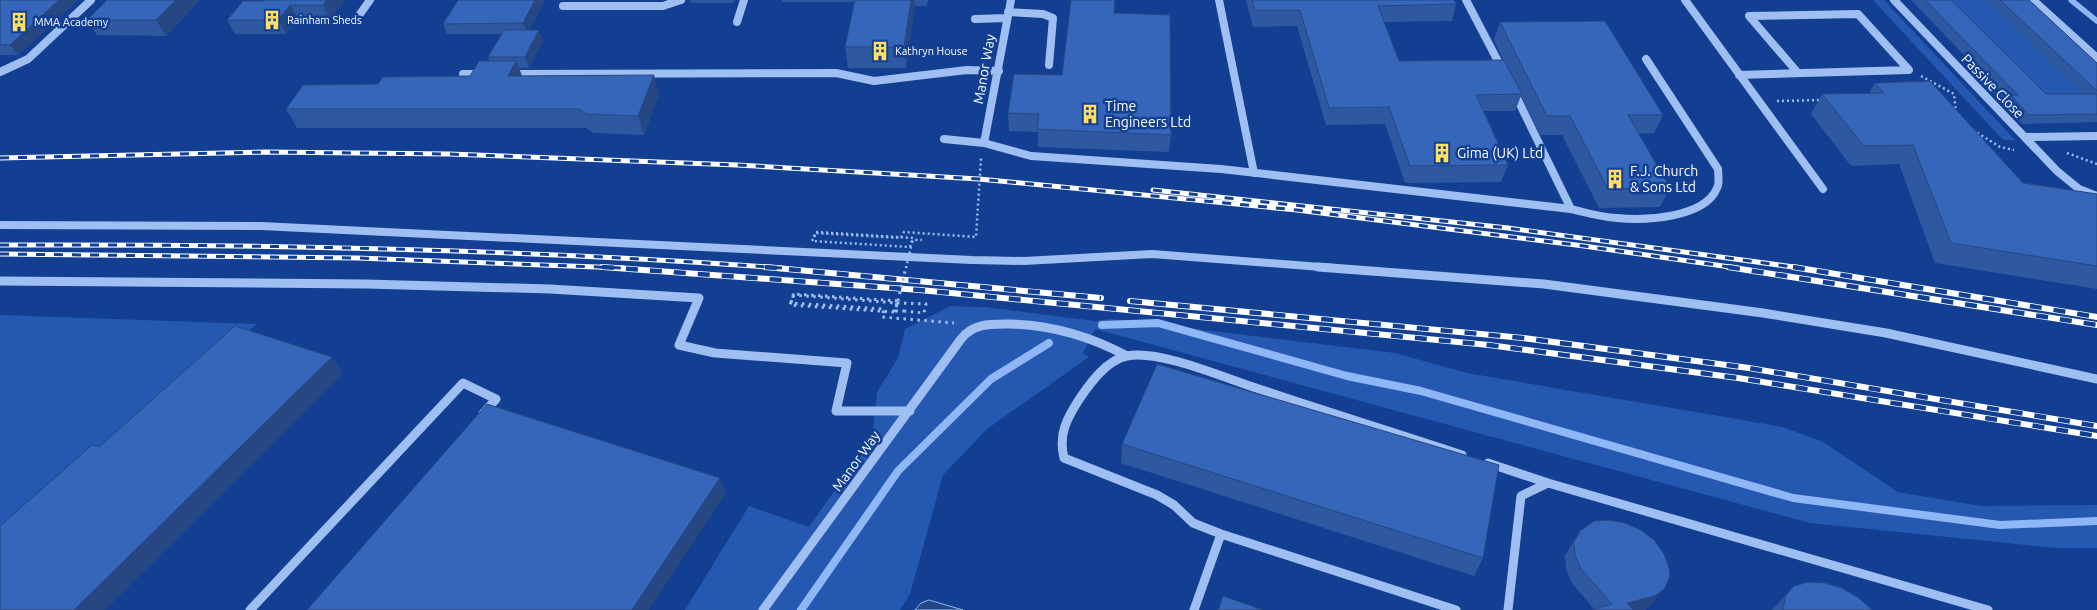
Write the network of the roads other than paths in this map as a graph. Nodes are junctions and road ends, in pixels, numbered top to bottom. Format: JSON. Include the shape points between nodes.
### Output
{"nodes":[{"id":1,"x":92,"y":0,"type":"edge"},
{"id":2,"x":370,"y":0,"type":"edge"},
{"id":3,"x":681,"y":0,"type":"edge"},
{"id":4,"x":744,"y":0,"type":"edge"},
{"id":5,"x":1011,"y":0,"type":"edge"},
{"id":6,"x":1219,"y":0,"type":"edge"},
{"id":7,"x":1685,"y":0,"type":"edge"},
{"id":8,"x":1894,"y":0,"type":"edge"},
{"id":9,"x":2033,"y":0,"type":"edge"},
{"id":10,"x":1468,"y":1,"type":"edge"},
{"id":11,"x":563,"y":6,"type":"dead end"},
{"id":12,"x":360,"y":14,"type":"dead end"},
{"id":13,"x":1008,"y":15,"type":"junction"},
{"id":14,"x":975,"y":18,"type":"dead end"},
{"id":15,"x":737,"y":22,"type":"dead end"},
{"id":16,"x":2097,"y":58,"type":"edge"},
{"id":17,"x":1646,"y":59,"type":"dead end"},
{"id":18,"x":1049,"y":65,"type":"dead end"},
{"id":19,"x":999,"y":71,"type":"junction"},
{"id":20,"x":0,"y":72,"type":"edge"},
{"id":21,"x":1798,"y":73,"type":"junction"},
{"id":22,"x":463,"y":74,"type":"edge"},
{"id":23,"x":493,"y":74,"type":"edge"},
{"id":24,"x":502,"y":74,"type":"edge"},
{"id":25,"x":1739,"y":75,"type":"junction"},
{"id":26,"x":1506,"y":77,"type":"edge"},
{"id":27,"x":1511,"y":86,"type":"edge"},
{"id":28,"x":2097,"y":136,"type":"edge"},
{"id":29,"x":2025,"y":137,"type":"junction"},
{"id":30,"x":944,"y":138,"type":"dead end"},
{"id":31,"x":984,"y":143,"type":"junction"},
{"id":32,"x":1254,"y":173,"type":"junction"},
{"id":33,"x":1822,"y":189,"type":"dead end"},
{"id":34,"x":2097,"y":196,"type":"edge"},
{"id":35,"x":1571,"y":209,"type":"junction"},
{"id":36,"x":0,"y":225,"type":"edge"},
{"id":37,"x":0,"y":281,"type":"edge"},
{"id":38,"x":1127,"y":356,"type":"junction"},
{"id":39,"x":2097,"y":379,"type":"edge"},
{"id":40,"x":910,"y":411,"type":"junction"},
{"id":41,"x":476,"y":422,"type":"edge"},
{"id":42,"x":1548,"y":483,"type":"junction"},
{"id":43,"x":1221,"y":534,"type":"junction"},
{"id":44,"x":250,"y":610,"type":"edge"},
{"id":45,"x":763,"y":610,"type":"edge"},
{"id":46,"x":1194,"y":610,"type":"edge"},
{"id":47,"x":1456,"y":610,"type":"edge"},
{"id":48,"x":1508,"y":610,"type":"edge"},
{"id":49,"x":1988,"y":610,"type":"edge"}],
"edges":[{"from":1,"to":20,"type":"street","via":[[28,59]]},
{"from":2,"to":12,"type":"street"},
{"from":3,"to":11,"type":"street","via":[[663,6]]},
{"from":4,"to":15,"type":"street"},
{"from":5,"to":13,"type":"street","name":"Manor Way"},
{"from":6,"to":32,"type":"street"},
{"from":7,"to":25,"type":"lane"},
{"from":8,"to":29,"type":"street","name":"Passive Close"},
{"from":9,"to":16,"type":"street"},
{"from":10,"to":26,"type":"street"},
{"from":13,"to":14,"type":"street"},
{"from":13,"to":18,"type":"street","via":[[1043,14],[1053,18]]},
{"from":13,"to":19,"type":"street","name":"Manor Way"},
{"from":17,"to":35,"type":"street","via":[[1718,170],[1717,189],[1704,204],[1680,214],[1607,218]]},
{"from":19,"to":24,"type":"street","via":[[967,70],[874,81],[836,73]]},
{"from":19,"to":31,"type":"street","name":"Manor Way"},
{"from":21,"to":21,"type":"street","via":[[1909,70],[1858,14],[1749,16]]},
{"from":21,"to":25,"type":"street"},
{"from":22,"to":23,"type":"street"},
{"from":25,"to":33,"type":"street"},
{"from":27,"to":35,"type":"street"},
{"from":28,"to":29,"type":"street","name":"Passive Close"},
{"from":29,"to":34,"type":"street","via":[[2057,171],[2079,189]]},
{"from":30,"to":31,"type":"street"},
{"from":31,"to":32,"type":"street","via":[[1031,156]]},
{"from":32,"to":35,"type":"street"},
{"from":36,"to":39,"type":"street","via":[[261,226],[972,260],[1024,261],[1152,254],[1544,284],[1886,333]]},
{"from":37,"to":40,"type":"street","via":[[366,284],[550,289],[699,298],[679,345],[715,353],[847,363],[836,412]]},
{"from":38,"to":40,"type":"street","name":"Manor Way","via":[[1105,344],[1065,330],[1026,324],[971,328]]},
{"from":38,"to":42,"type":"street","via":[[1149,357],[1198,369]]},
{"from":38,"to":43,"type":"street","via":[[1105,368],[1090,382],[1073,409],[1061,440],[1064,458],[1157,495],[1174,505],[1193,523]]},
{"from":40,"to":45,"type":"street","name":"Manor Way"},
{"from":41,"to":44,"type":"street","via":[[496,399],[463,383]]},
{"from":42,"to":48,"type":"street","via":[[1521,496]]},
{"from":42,"to":49,"type":"street"},
{"from":43,"to":46,"type":"street"},
{"from":43,"to":47,"type":"street"}]}
